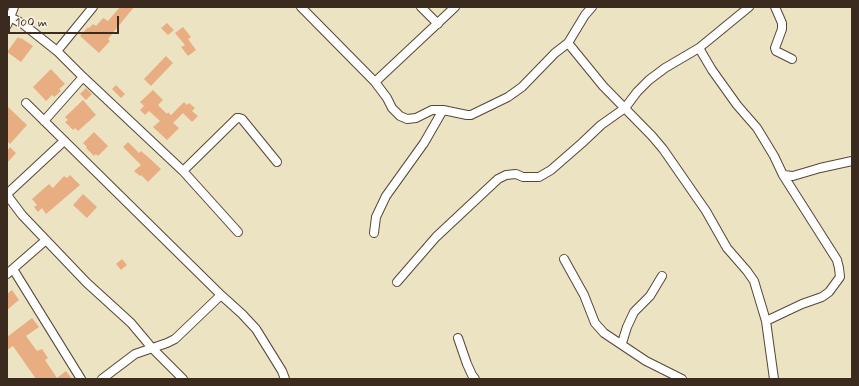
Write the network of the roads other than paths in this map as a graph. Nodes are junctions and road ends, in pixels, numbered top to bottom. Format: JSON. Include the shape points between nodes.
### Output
{"nodes":[{"id":1,"x":14,"y":7,"type":"edge"},
{"id":2,"x":93,"y":7,"type":"edge"},
{"id":3,"x":301,"y":7,"type":"edge"},
{"id":4,"x":421,"y":7,"type":"edge"},
{"id":5,"x":455,"y":7,"type":"edge"},
{"id":6,"x":592,"y":7,"type":"edge"},
{"id":7,"x":748,"y":7,"type":"edge"},
{"id":8,"x":775,"y":7,"type":"edge"},
{"id":9,"x":9,"y":21,"type":"edge"},
{"id":10,"x":438,"y":24,"type":"junction"},
{"id":11,"x":568,"y":43,"type":"junction"},
{"id":12,"x":699,"y":48,"type":"junction"},
{"id":13,"x":57,"y":51,"type":"junction"},
{"id":14,"x":792,"y":59,"type":"dead end"},
{"id":15,"x":83,"y":77,"type":"junction"},
{"id":16,"x":375,"y":82,"type":"junction"},
{"id":17,"x":26,"y":103,"type":"dead end"},
{"id":18,"x":625,"y":108,"type":"junction"},
{"id":19,"x":443,"y":110,"type":"junction"},
{"id":20,"x":44,"y":121,"type":"junction"},
{"id":21,"x":64,"y":141,"type":"junction"},
{"id":22,"x":277,"y":162,"type":"dead end"},
{"id":23,"x":852,"y":162,"type":"edge"},
{"id":24,"x":184,"y":171,"type":"junction"},
{"id":25,"x":783,"y":175,"type":"junction"},
{"id":26,"x":7,"y":194,"type":"edge"},
{"id":27,"x":238,"y":232,"type":"dead end"},
{"id":28,"x":374,"y":233,"type":"dead end"},
{"id":29,"x":46,"y":240,"type":"junction"},
{"id":30,"x":564,"y":259,"type":"dead end"},
{"id":31,"x":10,"y":271,"type":"edge"},
{"id":32,"x":662,"y":276,"type":"dead end"},
{"id":33,"x":397,"y":282,"type":"dead end"},
{"id":34,"x":221,"y":295,"type":"junction"},
{"id":35,"x":766,"y":321,"type":"junction"},
{"id":36,"x":458,"y":338,"type":"dead end"},
{"id":37,"x":622,"y":343,"type":"junction"},
{"id":38,"x":152,"y":348,"type":"junction"},
{"id":39,"x":81,"y":379,"type":"edge"},
{"id":40,"x":102,"y":379,"type":"edge"},
{"id":41,"x":183,"y":379,"type":"edge"},
{"id":42,"x":285,"y":379,"type":"edge"},
{"id":43,"x":475,"y":379,"type":"edge"},
{"id":44,"x":682,"y":379,"type":"edge"},
{"id":45,"x":774,"y":379,"type":"edge"}],
"edges":[{"from":1,"to":9,"type":"street"},
{"from":2,"to":13,"type":"street"},
{"from":3,"to":16,"type":"street"},
{"from":4,"to":10,"type":"street"},
{"from":5,"to":10,"type":"street"},
{"from":6,"to":11,"type":"street"},
{"from":7,"to":12,"type":"street"},
{"from":8,"to":14,"type":"street","via":[[782,23],[775,48]]},
{"from":9,"to":13,"type":"street","via":[[23,24]]},
{"from":10,"to":16,"type":"street"},
{"from":11,"to":18,"type":"street","via":[[603,86]]},
{"from":11,"to":19,"type":"street","via":[[508,97],[471,115]]},
{"from":12,"to":18,"type":"street","via":[[649,80]]},
{"from":12,"to":25,"type":"street","via":[[712,70],[757,128]]},
{"from":13,"to":15,"type":"street"},
{"from":15,"to":20,"type":"street"},
{"from":15,"to":24,"type":"street"},
{"from":16,"to":19,"type":"street","via":[[392,108],[407,119],[416,118],[432,110]]},
{"from":17,"to":20,"type":"street"},
{"from":18,"to":33,"type":"street","via":[[600,125],[551,170],[539,177],[516,174],[498,179],[436,237]]},
{"from":18,"to":35,"type":"street","via":[[663,149],[706,211],[727,248],[751,276]]},
{"from":19,"to":28,"type":"street","via":[[424,143],[386,196],[376,217]]},
{"from":20,"to":21,"type":"street"},
{"from":21,"to":26,"type":"street"},
{"from":21,"to":34,"type":"street"},
{"from":22,"to":24,"type":"street","via":[[242,119],[237,118]]},
{"from":23,"to":25,"type":"street","via":[[793,176]]},
{"from":24,"to":27,"type":"street"},
{"from":25,"to":35,"type":"street","via":[[837,260],[840,277],[829,292]]},
{"from":26,"to":29,"type":"street","via":[[22,215]]},
{"from":29,"to":31,"type":"street"},
{"from":29,"to":38,"type":"street","via":[[132,323]]},
{"from":30,"to":37,"type":"street","via":[[584,295],[595,323],[604,333]]},
{"from":31,"to":39,"type":"street"},
{"from":32,"to":37,"type":"street","via":[[650,296],[634,312]]},
{"from":34,"to":38,"type":"street","via":[[175,339]]},
{"from":34,"to":42,"type":"street","via":[[256,329]]},
{"from":35,"to":45,"type":"street"},
{"from":36,"to":43,"type":"street"},
{"from":37,"to":44,"type":"street","via":[[646,361]]},
{"from":38,"to":40,"type":"street","via":[[135,354]]},
{"from":38,"to":41,"type":"street"}]}
